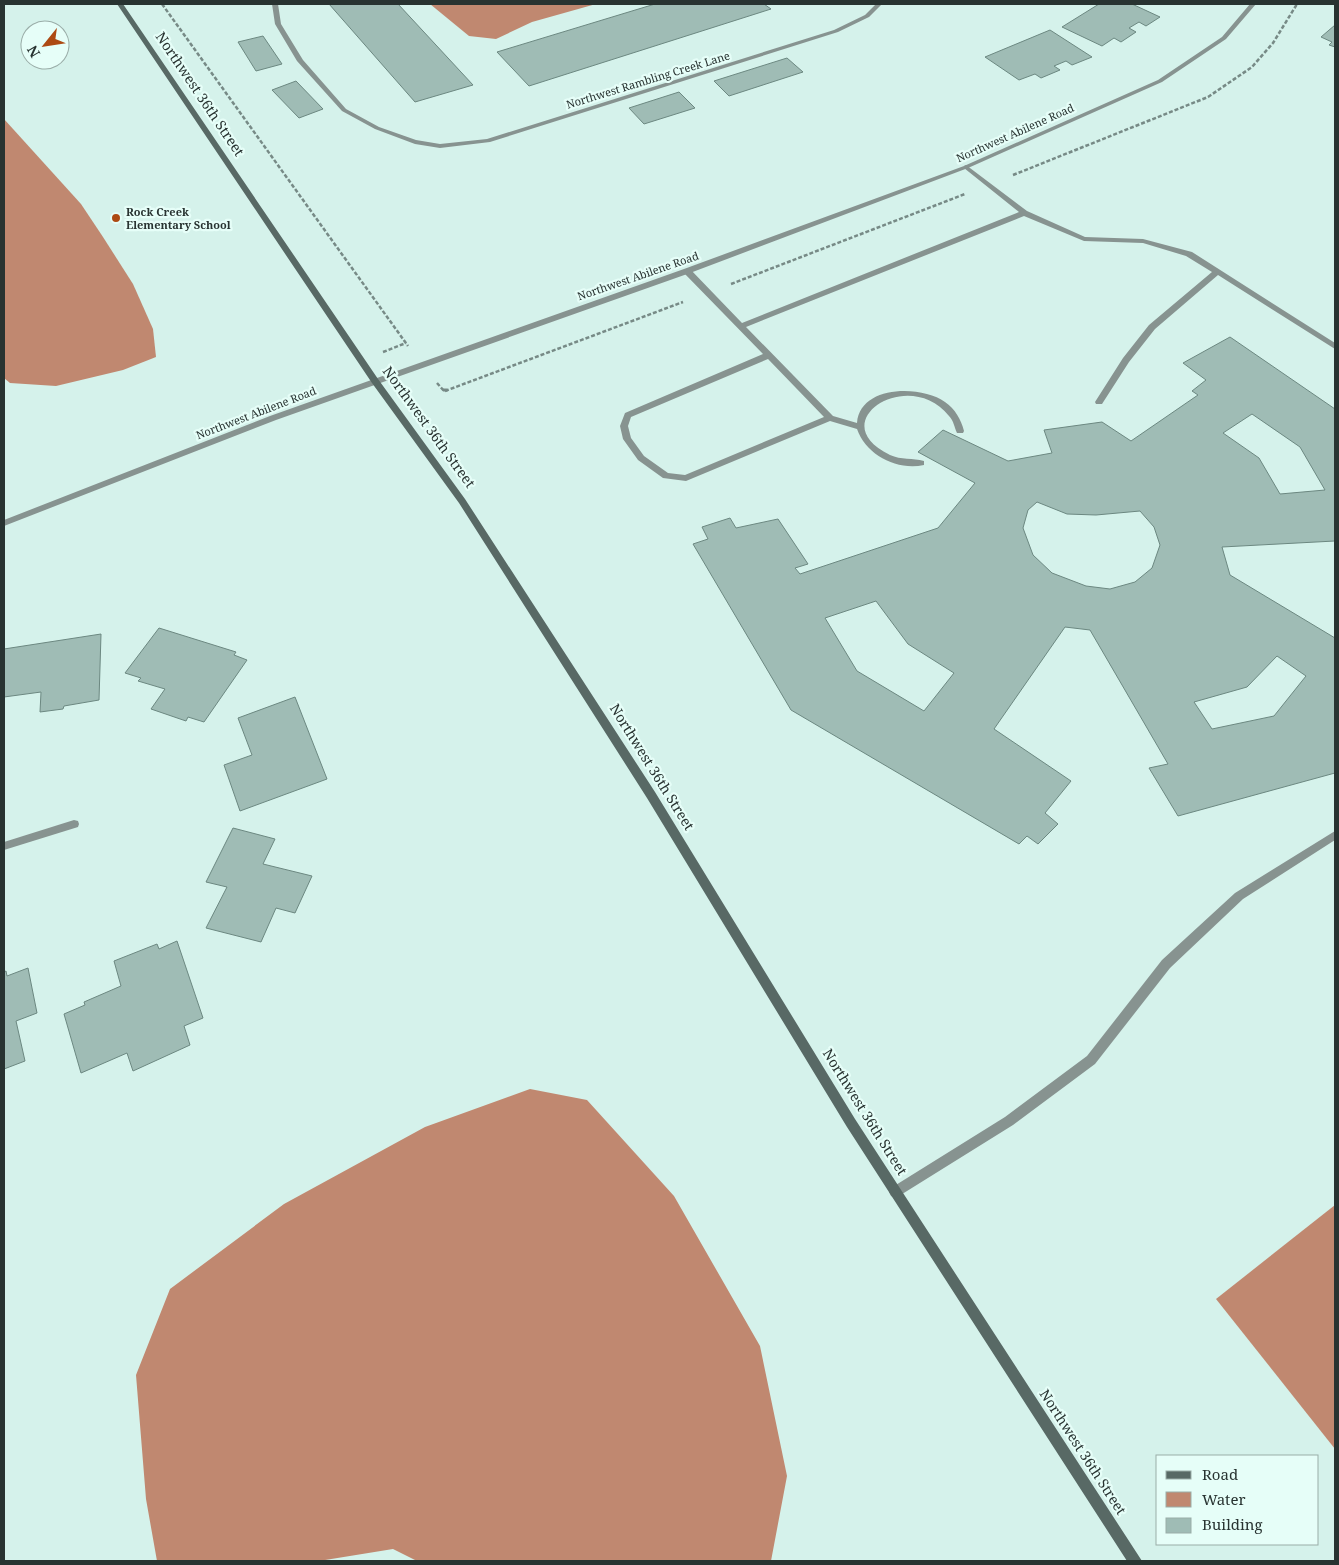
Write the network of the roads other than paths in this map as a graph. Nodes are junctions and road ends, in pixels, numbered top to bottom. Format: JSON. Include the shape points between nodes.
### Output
{"nodes":[{"id":1,"x":120,"y":4,"type":"edge"},
{"id":2,"x":275,"y":4,"type":"edge"},
{"id":3,"x":879,"y":4,"type":"edge"},
{"id":4,"x":1253,"y":4,"type":"edge"},
{"id":5,"x":966,"y":167,"type":"junction"},
{"id":6,"x":1024,"y":213,"type":"junction"},
{"id":7,"x":687,"y":271,"type":"junction"},
{"id":8,"x":1216,"y":272,"type":"junction"},
{"id":9,"x":741,"y":326,"type":"junction"},
{"id":10,"x":1335,"y":346,"type":"edge"},
{"id":11,"x":769,"y":355,"type":"junction"},
{"id":12,"x":375,"y":381,"type":"junction"},
{"id":13,"x":1100,"y":402,"type":"dead end"},
{"id":14,"x":830,"y":418,"type":"junction"},
{"id":15,"x":860,"y":427,"type":"junction"},
{"id":16,"x":960,"y":431,"type":"dead end"},
{"id":17,"x":921,"y":463,"type":"dead end"},
{"id":18,"x":4,"y":523,"type":"edge"},
{"id":19,"x":74,"y":824,"type":"dead end"},
{"id":20,"x":1335,"y":835,"type":"edge"},
{"id":21,"x":4,"y":846,"type":"edge"},
{"id":22,"x":895,"y":1192,"type":"junction"},
{"id":23,"x":1135,"y":1561,"type":"edge"}],
"edges":[{"from":1,"to":12,"type":"main road","name":"Northwest 36th Street"},
{"from":2,"to":3,"type":"street","name":"Northwest Rambling Creek Lane","via":[[278,24],[300,61],[344,110],[377,128],[415,142],[440,146],[488,141],[836,31],[868,16]]},
{"from":4,"to":5,"type":"street","name":"Northwest Abilene Road","via":[[1224,38],[1160,81]]},
{"from":5,"to":6,"type":"street"},
{"from":5,"to":7,"type":"street","name":"Northwest Abilene Road"},
{"from":6,"to":8,"type":"street","via":[[1084,239],[1142,241],[1189,254]]},
{"from":6,"to":9,"type":"street"},
{"from":7,"to":9,"type":"street"},
{"from":7,"to":12,"type":"street","name":"Northwest Abilene Road"},
{"from":8,"to":10,"type":"street"},
{"from":8,"to":13,"type":"street","via":[[1152,327],[1126,360]]},
{"from":9,"to":11,"type":"street"},
{"from":11,"to":14,"type":"street"},
{"from":11,"to":14,"type":"street","via":[[628,415],[624,426],[627,439],[640,458],[666,476],[686,478]]},
{"from":12,"to":18,"type":"street","name":"Northwest Abilene Road"},
{"from":12,"to":22,"type":"main road","name":"Northwest 36th Street","via":[[462,501],[550,636]]},
{"from":14,"to":15,"type":"street"},
{"from":15,"to":16,"type":"street","via":[[868,406],[892,394],[907,393],[923,395],[949,409],[957,419]]},
{"from":15,"to":17,"type":"street","via":[[864,439],[881,453],[904,462]]},
{"from":19,"to":21,"type":"street"},
{"from":20,"to":22,"type":"street","via":[[1239,896],[1166,964],[1091,1060],[1010,1121]]},
{"from":22,"to":23,"type":"main road","name":"Northwest 36th Street"}]}
